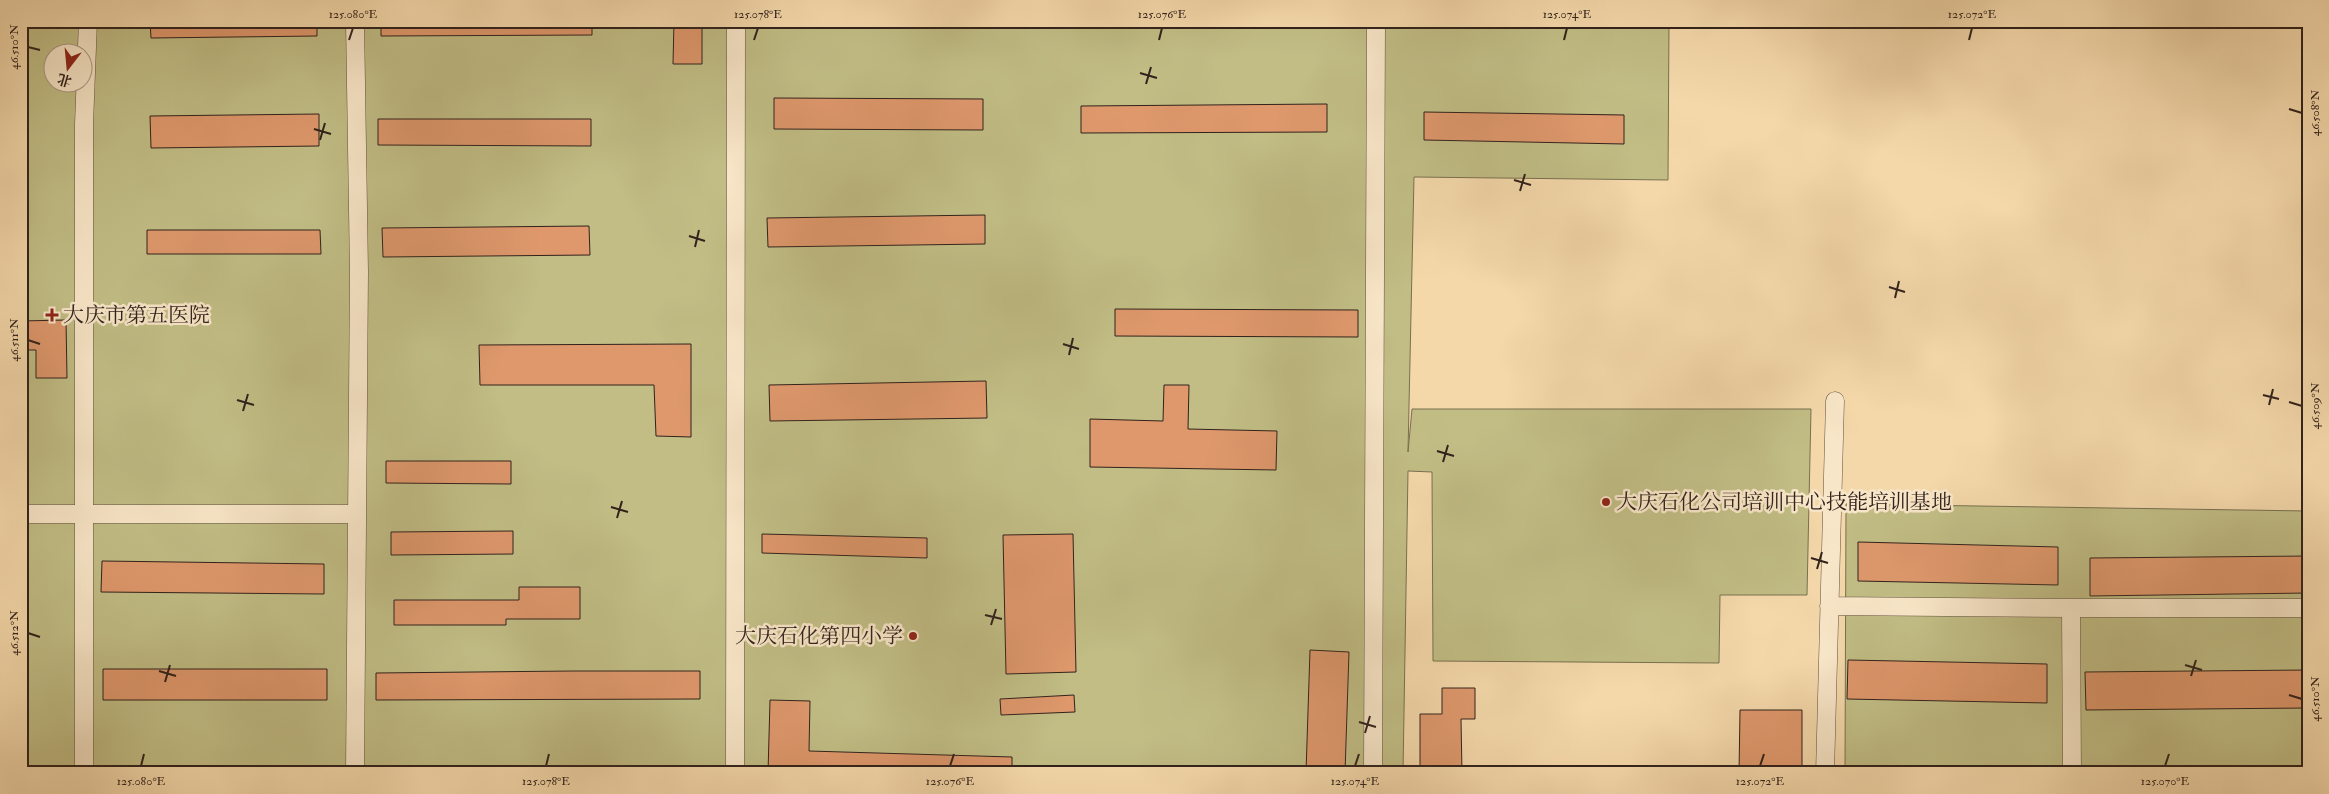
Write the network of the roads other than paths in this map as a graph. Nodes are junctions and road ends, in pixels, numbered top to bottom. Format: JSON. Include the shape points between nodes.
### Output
{"nodes":[{"id":1,"x":88,"y":21,"type":"edge"},
{"id":2,"x":355,"y":21,"type":"edge"},
{"id":3,"x":736,"y":21,"type":"edge"},
{"id":4,"x":1376,"y":21,"type":"edge"},
{"id":5,"x":1835,"y":401,"type":"dead end"},
{"id":6,"x":85,"y":513,"type":"junction"},
{"id":7,"x":21,"y":514,"type":"edge"},
{"id":8,"x":357,"y":514,"type":"junction"},
{"id":9,"x":1829,"y":606,"type":"junction"},
{"id":10,"x":2071,"y":608,"type":"junction"},
{"id":11,"x":2308,"y":608,"type":"edge"},
{"id":12,"x":84,"y":773,"type":"edge"},
{"id":13,"x":355,"y":773,"type":"edge"},
{"id":14,"x":735,"y":773,"type":"edge"},
{"id":15,"x":1373,"y":773,"type":"edge"},
{"id":16,"x":1825,"y":773,"type":"edge"},
{"id":17,"x":2072,"y":773,"type":"edge"}],
"edges":[{"from":1,"to":6,"type":"street","via":[[84,124]]},
{"from":2,"to":8,"type":"street","via":[[359,272]]},
{"from":3,"to":14,"type":"street"},
{"from":4,"to":15,"type":"street"},
{"from":5,"to":9,"type":"street"},
{"from":6,"to":7,"type":"street"},
{"from":6,"to":8,"type":"street"},
{"from":6,"to":12,"type":"street"},
{"from":8,"to":13,"type":"street"},
{"from":9,"to":10,"type":"street"},
{"from":9,"to":16,"type":"street"},
{"from":10,"to":11,"type":"street"},
{"from":10,"to":17,"type":"street"}]}
